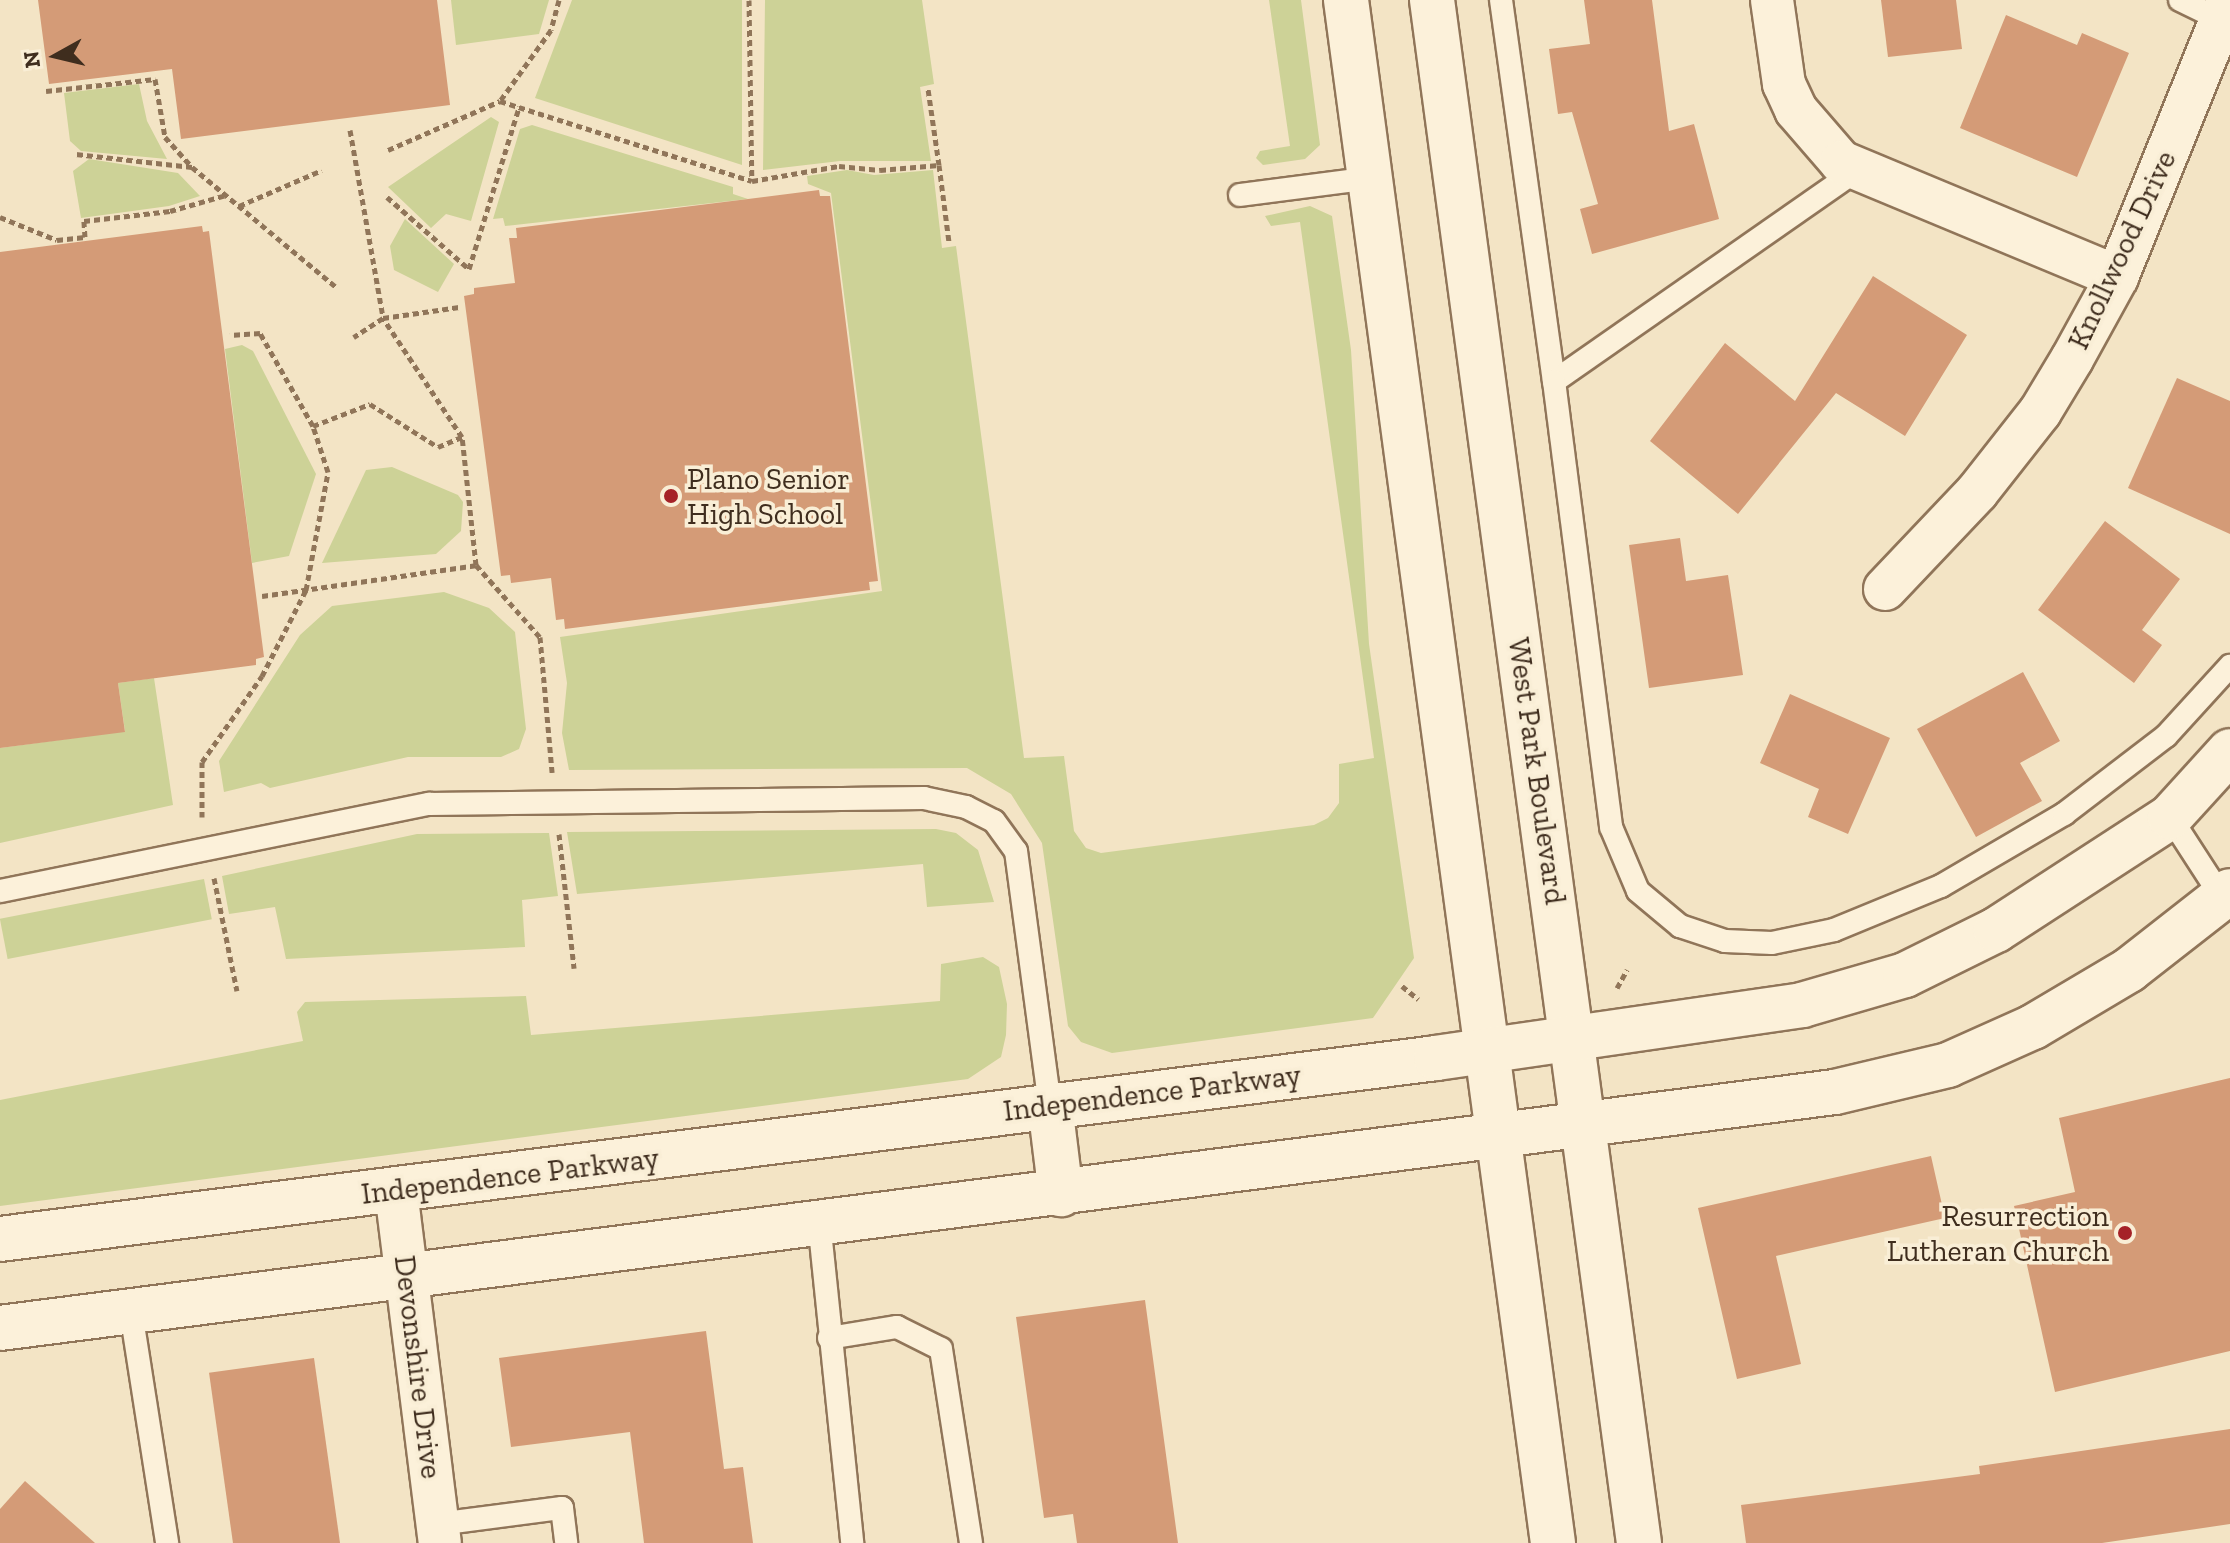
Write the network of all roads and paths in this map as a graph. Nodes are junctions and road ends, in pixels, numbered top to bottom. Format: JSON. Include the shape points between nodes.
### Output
{"nodes":[{"id":1,"x":559,"y":0,"type":"edge"},
{"id":2,"x":749,"y":0,"type":"edge"},
{"id":3,"x":1346,"y":0,"type":"edge"},
{"id":4,"x":1432,"y":0,"type":"edge"},
{"id":5,"x":1501,"y":0,"type":"edge"},
{"id":6,"x":1772,"y":0,"type":"edge"},
{"id":7,"x":2180,"y":0,"type":"edge"},
{"id":8,"x":2225,"y":10,"type":"edge"},
{"id":9,"x":928,"y":89,"type":"dead end"},
{"id":10,"x":46,"y":91,"type":"dead end"},
{"id":11,"x":500,"y":101,"type":"junction"},
{"id":12,"x":519,"y":107,"type":"junction"},
{"id":13,"x":350,"y":130,"type":"dead end"},
{"id":14,"x":388,"y":150,"type":"dead end"},
{"id":15,"x":76,"y":154,"type":"dead end"},
{"id":16,"x":939,"y":165,"type":"junction"},
{"id":17,"x":192,"y":167,"type":"junction"},
{"id":18,"x":322,"y":170,"type":"dead end"},
{"id":19,"x":1857,"y":170,"type":"junction"},
{"id":20,"x":1371,"y":178,"type":"junction"},
{"id":21,"x":752,"y":181,"type":"junction"},
{"id":22,"x":226,"y":195,"type":"junction"},
{"id":23,"x":1240,"y":195,"type":"dead end"},
{"id":24,"x":387,"y":197,"type":"dead end"},
{"id":25,"x":239,"y":206,"type":"junction"},
{"id":26,"x":0,"y":217,"type":"edge"},
{"id":27,"x":949,"y":242,"type":"dead end"},
{"id":28,"x":2117,"y":277,"type":"junction"},
{"id":29,"x":336,"y":287,"type":"dead end"},
{"id":30,"x":459,"y":307,"type":"dead end"},
{"id":31,"x":383,"y":318,"type":"junction"},
{"id":32,"x":230,"y":335,"type":"dead end"},
{"id":33,"x":354,"y":337,"type":"dead end"},
{"id":34,"x":1554,"y":381,"type":"junction"},
{"id":35,"x":313,"y":426,"type":"junction"},
{"id":36,"x":462,"y":437,"type":"junction"},
{"id":37,"x":476,"y":565,"type":"junction"},
{"id":38,"x":1885,"y":589,"type":"dead end"},
{"id":39,"x":306,"y":590,"type":"junction"},
{"id":40,"x":262,"y":596,"type":"dead end"},
{"id":41,"x":2230,"y":666,"type":"edge"},
{"id":42,"x":2230,"y":751,"type":"edge"},
{"id":43,"x":555,"y":803,"type":"junction"},
{"id":44,"x":2170,"y":817,"type":"junction"},
{"id":45,"x":208,"y":847,"type":"junction"},
{"id":46,"x":0,"y":891,"type":"edge"},
{"id":47,"x":2226,"y":895,"type":"edge"},
{"id":48,"x":574,"y":968,"type":"dead end"},
{"id":49,"x":1627,"y":970,"type":"dead end"},
{"id":50,"x":1402,"y":986,"type":"dead end"},
{"id":51,"x":1617,"y":988,"type":"dead end"},
{"id":52,"x":237,"y":991,"type":"dead end"},
{"id":53,"x":1418,"y":999,"type":"dead end"},
{"id":54,"x":1575,"y":1039,"type":"junction"},
{"id":55,"x":1491,"y":1051,"type":"junction"},
{"id":56,"x":1050,"y":1105,"type":"junction"},
{"id":57,"x":1587,"y":1127,"type":"junction"},
{"id":58,"x":1503,"y":1138,"type":"junction"},
{"id":59,"x":396,"y":1191,"type":"junction"},
{"id":60,"x":1061,"y":1194,"type":"junction"},
{"id":61,"x":819,"y":1221,"type":"junction"},
{"id":62,"x":0,"y":1239,"type":"edge"},
{"id":63,"x":407,"y":1278,"type":"junction"},
{"id":64,"x":131,"y":1312,"type":"junction"},
{"id":65,"x":0,"y":1328,"type":"edge"},
{"id":66,"x":829,"y":1338,"type":"junction"},
{"id":67,"x":439,"y":1534,"type":"edge"},
{"id":68,"x":167,"y":1543,"type":"edge"},
{"id":69,"x":566,"y":1543,"type":"edge"},
{"id":70,"x":852,"y":1543,"type":"edge"},
{"id":71,"x":971,"y":1543,"type":"edge"},
{"id":72,"x":1553,"y":1543,"type":"edge"},
{"id":73,"x":1639,"y":1543,"type":"edge"}],
"edges":[{"from":1,"to":11,"type":"path","via":[[551,30]]},
{"from":2,"to":21,"type":"path"},
{"from":3,"to":20,"type":"main road"},
{"from":4,"to":54,"type":"main road","name":"West Park Boulevard"},
{"from":5,"to":34,"type":"lane"},
{"from":6,"to":19,"type":"street","via":[[1778,58],[1796,110],[1841,162]]},
{"from":7,"to":8,"type":"lane"},
{"from":8,"to":28,"type":"street","name":"Knollwood Drive"},
{"from":9,"to":16,"type":"path"},
{"from":10,"to":17,"type":"path","via":[[155,79],[165,137]]},
{"from":11,"to":12,"type":"path"},
{"from":11,"to":14,"type":"path"},
{"from":12,"to":21,"type":"path"},
{"from":12,"to":24,"type":"path","via":[[469,269]]},
{"from":13,"to":31,"type":"path"},
{"from":15,"to":17,"type":"path"},
{"from":16,"to":21,"type":"path","via":[[880,170],[839,166]]},
{"from":16,"to":27,"type":"path"},
{"from":17,"to":22,"type":"path"},
{"from":18,"to":25,"type":"path"},
{"from":19,"to":28,"type":"street"},
{"from":19,"to":34,"type":"lane"},
{"from":20,"to":23,"type":"lane"},
{"from":20,"to":55,"type":"main road"},
{"from":22,"to":25,"type":"path"},
{"from":22,"to":26,"type":"path","via":[[170,211],[84,221],[85,237],[57,240]]},
{"from":25,"to":29,"type":"path"},
{"from":28,"to":38,"type":"street","name":"Knollwood Drive","via":[[2040,412],[1977,492]]},
{"from":30,"to":31,"type":"path"},
{"from":31,"to":33,"type":"path"},
{"from":31,"to":36,"type":"path"},
{"from":32,"to":35,"type":"path","via":[[260,333]]},
{"from":34,"to":41,"type":"lane","via":[[1611,827],[1638,891],[1680,926],[1725,941],[1772,943],[1834,930],[1941,886],[2064,814],[2166,736]]},
{"from":35,"to":36,"type":"path","via":[[370,404],[438,447]]},
{"from":35,"to":39,"type":"path","via":[[328,472]]},
{"from":36,"to":37,"type":"path"},
{"from":37,"to":39,"type":"path"},
{"from":37,"to":43,"type":"path","via":[[540,637]]},
{"from":39,"to":40,"type":"path"},
{"from":39,"to":45,"type":"path","via":[[262,676],[202,762],[200,809]]},
{"from":42,"to":44,"type":"main road","name":"Independence Parkway"},
{"from":43,"to":45,"type":"lane","via":[[403,807]]},
{"from":43,"to":48,"type":"path"},
{"from":43,"to":56,"type":"lane","via":[[924,798],[966,807],[994,821],[1016,851]]},
{"from":44,"to":47,"type":"lane"},
{"from":44,"to":54,"type":"main road","name":"Independence Parkway","via":[[1996,930],[1905,975],[1802,1005]]},
{"from":45,"to":46,"type":"lane"},
{"from":45,"to":52,"type":"path"},
{"from":47,"to":57,"type":"main road","via":[[2129,970],[2033,1027],[1948,1065],[1821,1095]]},
{"from":49,"to":51,"type":"path"},
{"from":50,"to":53,"type":"path"},
{"from":54,"to":55,"type":"main road","name":"Independence Parkway"},
{"from":54,"to":57,"type":"main road","name":"West Park Boulevard"},
{"from":55,"to":56,"type":"main road","name":"Independence Parkway"},
{"from":55,"to":58,"type":"main road"},
{"from":56,"to":59,"type":"main road","name":"Independence Parkway"},
{"from":56,"to":60,"type":"main road"},
{"from":57,"to":58,"type":"main road"},
{"from":57,"to":73,"type":"main road","name":"West Park Boulevard"},
{"from":58,"to":60,"type":"main road"},
{"from":58,"to":72,"type":"main road"},
{"from":59,"to":62,"type":"main road","name":"Independence Parkway"},
{"from":59,"to":63,"type":"street","name":"Devonshire Drive"},
{"from":60,"to":61,"type":"main road"},
{"from":61,"to":63,"type":"main road"},
{"from":61,"to":66,"type":"lane"},
{"from":63,"to":64,"type":"main road"},
{"from":63,"to":67,"type":"street","name":"Devonshire Drive"},
{"from":64,"to":65,"type":"main road"},
{"from":64,"to":68,"type":"lane"},
{"from":66,"to":70,"type":"lane"},
{"from":66,"to":71,"type":"lane","via":[[897,1327],[941,1349]]},
{"from":67,"to":69,"type":"lane","via":[[562,1508]]}]}
